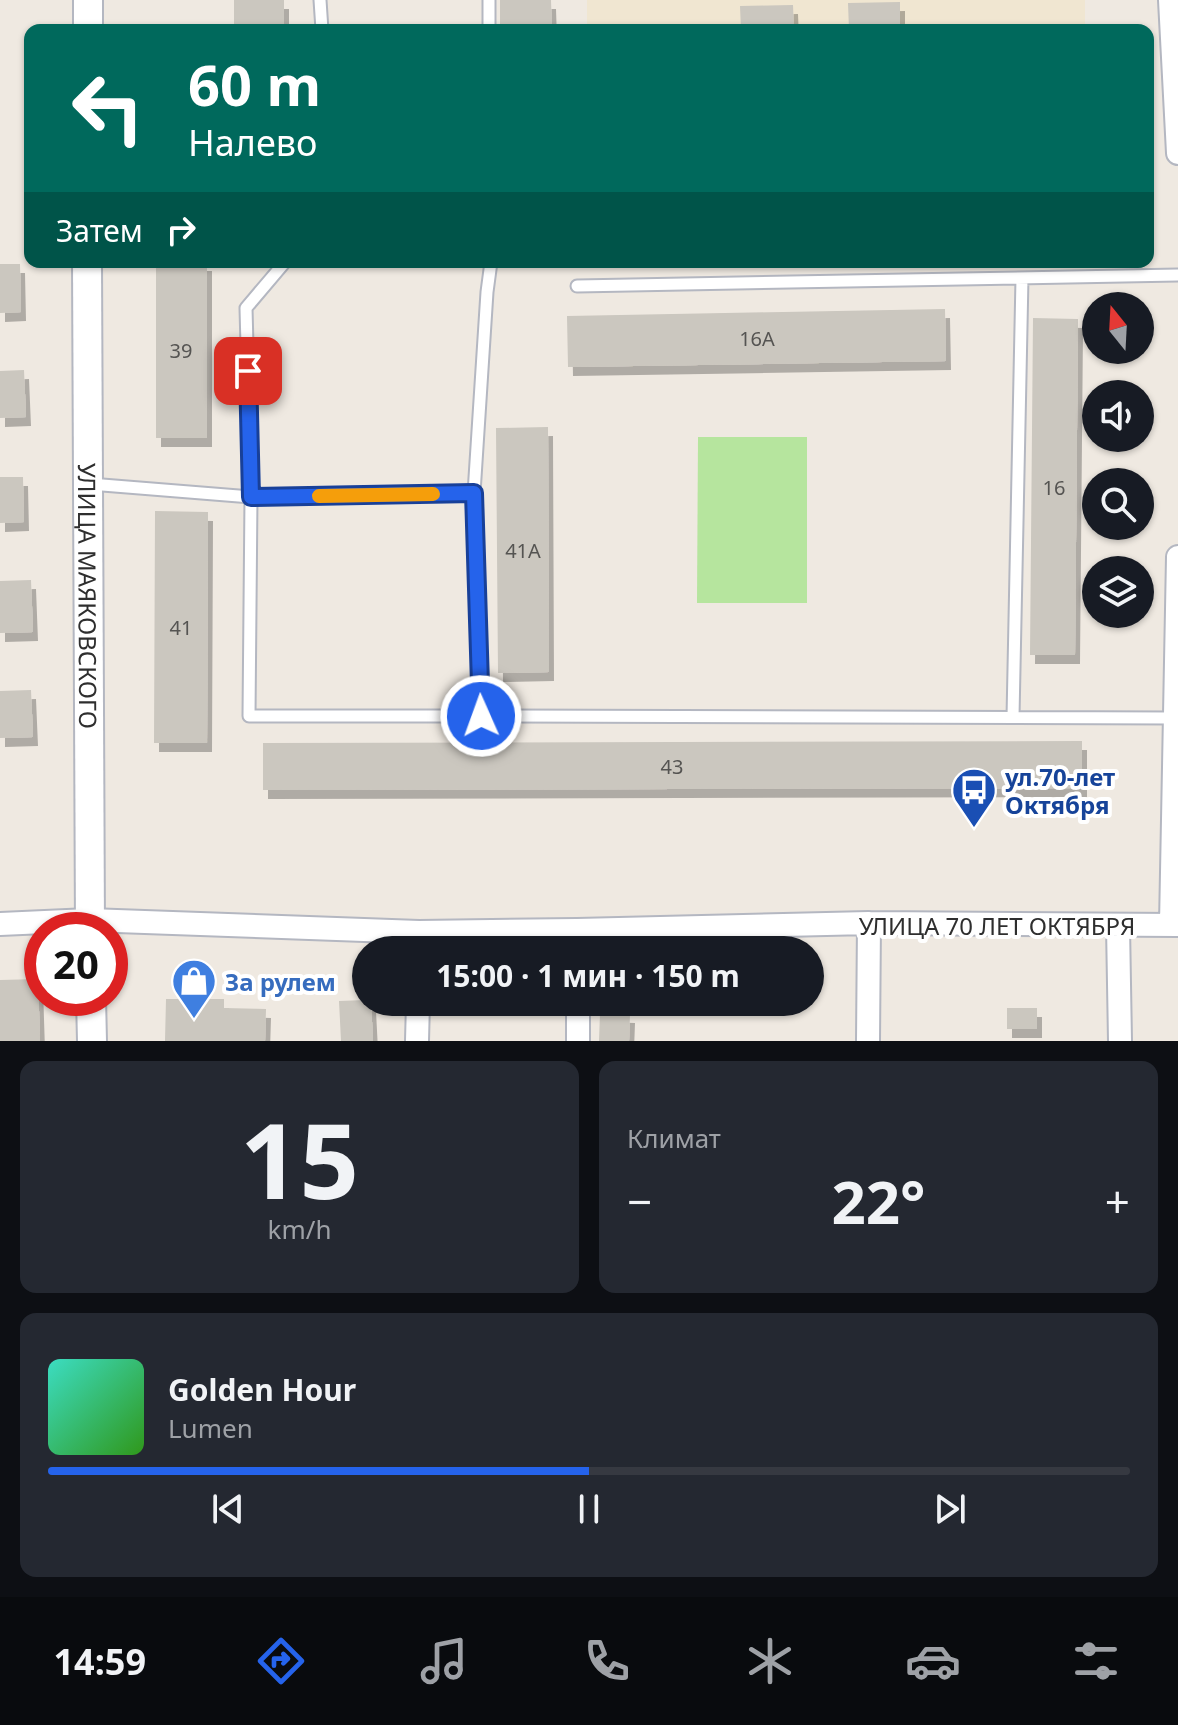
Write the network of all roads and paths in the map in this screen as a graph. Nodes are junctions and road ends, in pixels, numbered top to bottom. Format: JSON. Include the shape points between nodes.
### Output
{"nodes":[{"id":1,"x":88,"y":0,"type":"edge"},
{"id":2,"x":320,"y":0,"type":"edge"},
{"id":3,"x":489,"y":0,"type":"edge"},
{"id":4,"x":1170,"y":0,"type":"edge"},
{"id":5,"x":88,"y":24,"type":"edge"},
{"id":6,"x":322,"y":24,"type":"edge"},
{"id":7,"x":489,"y":24,"type":"edge"},
{"id":8,"x":1178,"y":153,"type":"edge"},
{"id":9,"x":87,"y":268,"type":"edge"},
{"id":10,"x":280,"y":268,"type":"edge"},
{"id":11,"x":490,"y":268,"type":"edge"},
{"id":12,"x":1178,"y":275,"type":"edge"},
{"id":13,"x":1022,"y":278,"type":"junction"},
{"id":14,"x":577,"y":286,"type":"dead end"},
{"id":15,"x":87,"y":484,"type":"junction"},
{"id":16,"x":474,"y":493,"type":"junction"},
{"id":17,"x":251,"y":497,"type":"junction"},
{"id":18,"x":1178,"y":557,"type":"edge"},
{"id":19,"x":481,"y":716,"type":"junction"},
{"id":20,"x":1013,"y":717,"type":"junction"},
{"id":21,"x":1174,"y":718,"type":"junction"},
{"id":22,"x":89,"y":912,"type":"edge"},
{"id":23,"x":869,"y":923,"type":"junction"},
{"id":24,"x":0,"y":924,"type":"edge"},
{"id":25,"x":24,"y":924,"type":"edge"},
{"id":26,"x":1174,"y":925,"type":"edge"},
{"id":27,"x":1118,"y":926,"type":"junction"},
{"id":28,"x":128,"y":927,"type":"edge"},
{"id":29,"x":646,"y":936,"type":"edge"},
{"id":30,"x":352,"y":938,"type":"edge"},
{"id":31,"x":91,"y":1016,"type":"edge"},
{"id":32,"x":418,"y":1016,"type":"edge"},
{"id":33,"x":578,"y":1016,"type":"edge"},
{"id":34,"x":92,"y":1041,"type":"edge"},
{"id":35,"x":417,"y":1041,"type":"edge"},
{"id":36,"x":578,"y":1041,"type":"edge"},
{"id":37,"x":868,"y":1041,"type":"edge"},
{"id":38,"x":1120,"y":1041,"type":"edge"}],
"edges":[{"from":1,"to":5,"type":"street"},
{"from":2,"to":6,"type":"lane"},
{"from":3,"to":7,"type":"lane"},
{"from":4,"to":8,"type":"street"},
{"from":9,"to":15,"type":"street","name":"УЛИЦА МАЯКОВСКОГО"},
{"from":10,"to":17,"type":"lane","via":[[246,308]]},
{"from":11,"to":16,"type":"lane"},
{"from":12,"to":13,"type":"lane"},
{"from":13,"to":14,"type":"lane"},
{"from":13,"to":20,"type":"lane"},
{"from":15,"to":17,"type":"lane"},
{"from":15,"to":22,"type":"street","name":"УЛИЦА МАЯКОВСКОГО"},
{"from":16,"to":17,"type":"lane"},
{"from":16,"to":19,"type":"lane"},
{"from":17,"to":19,"type":"lane","via":[[249,716]]},
{"from":18,"to":21,"type":"street"},
{"from":19,"to":20,"type":"lane"},
{"from":20,"to":21,"type":"lane"},
{"from":21,"to":26,"type":"street"},
{"from":23,"to":27,"type":"street","name":"УЛИЦА 70 ЛЕТ ОКТЯБРЯ"},
{"from":23,"to":29,"type":"street","name":"УЛИЦА 70 ЛЕТ ОКТЯБРЯ"},
{"from":23,"to":37,"type":"street"},
{"from":24,"to":25,"type":"street","name":"УЛИЦА 70 ЛЕТ ОКТЯБРЯ"},
{"from":26,"to":27,"type":"street","name":"УЛИЦА 70 ЛЕТ ОКТЯБРЯ"},
{"from":27,"to":38,"type":"street"},
{"from":28,"to":30,"type":"street","name":"УЛИЦА 70 ЛЕТ ОКТЯБРЯ"},
{"from":31,"to":34,"type":"street"},
{"from":32,"to":35,"type":"street"},
{"from":33,"to":36,"type":"street"}]}
